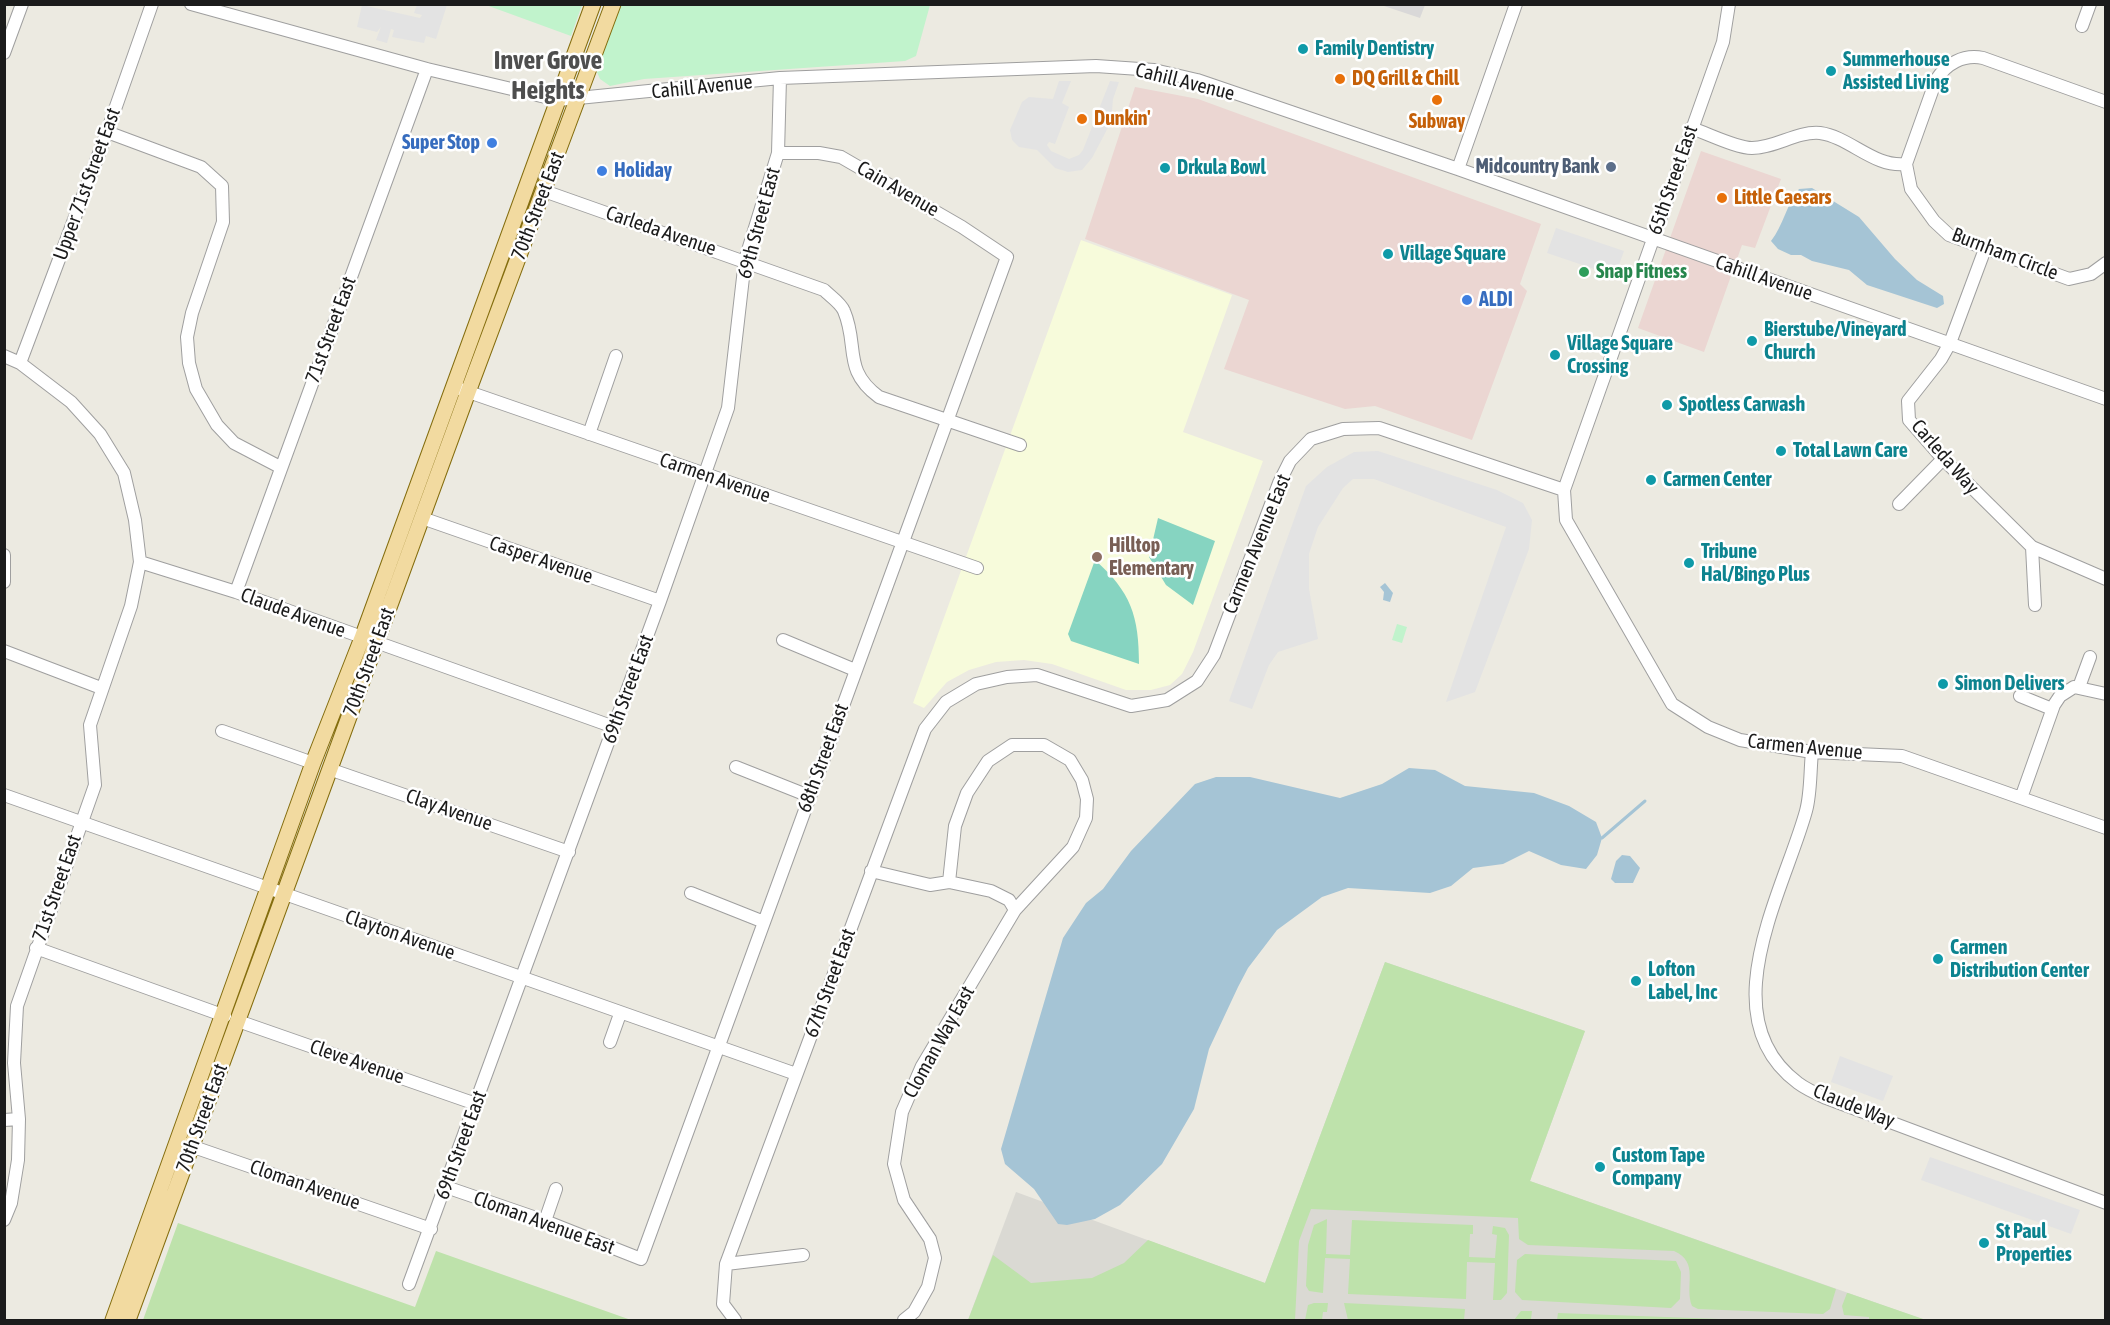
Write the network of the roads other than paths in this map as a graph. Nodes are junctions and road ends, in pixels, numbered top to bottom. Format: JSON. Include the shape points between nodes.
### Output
{"nodes":[{"id":1,"x":22,"y":4,"type":"edge"},
{"id":2,"x":152,"y":4,"type":"edge"},
{"id":3,"x":191,"y":4,"type":"edge"},
{"id":4,"x":593,"y":4,"type":"edge"},
{"id":5,"x":613,"y":4,"type":"edge"},
{"id":6,"x":1516,"y":4,"type":"edge"},
{"id":7,"x":1729,"y":4,"type":"edge"},
{"id":8,"x":2090,"y":4,"type":"edge"},
{"id":9,"x":2082,"y":26,"type":"dead end"},
{"id":10,"x":4,"y":53,"type":"edge"},
{"id":11,"x":427,"y":69,"type":"junction"},
{"id":12,"x":780,"y":78,"type":"junction"},
{"id":13,"x":579,"y":98,"type":"junction"},
{"id":14,"x":558,"y":100,"type":"junction"},
{"id":15,"x":2106,"y":102,"type":"edge"},
{"id":16,"x":1691,"y":128,"type":"junction"},
{"id":17,"x":107,"y":132,"type":"junction"},
{"id":18,"x":778,"y":153,"type":"junction"},
{"id":19,"x":1906,"y":164,"type":"junction"},
{"id":20,"x":1458,"y":169,"type":"junction"},
{"id":21,"x":544,"y":191,"type":"junction"},
{"id":22,"x":1652,"y":238,"type":"junction"},
{"id":23,"x":1985,"y":249,"type":"junction"},
{"id":24,"x":1007,"y":257,"type":"joint"},
{"id":25,"x":745,"y":260,"type":"junction"},
{"id":26,"x":2103,"y":270,"type":"edge"},
{"id":27,"x":1950,"y":343,"type":"junction"},
{"id":28,"x":4,"y":356,"type":"edge"},
{"id":29,"x":616,"y":356,"type":"dead end"},
{"id":30,"x":20,"y":363,"type":"junction"},
{"id":31,"x":460,"y":389,"type":"junction"},
{"id":32,"x":2106,"y":399,"type":"edge"},
{"id":33,"x":946,"y":422,"type":"junction"},
{"id":34,"x":589,"y":434,"type":"junction"},
{"id":35,"x":1020,"y":445,"type":"dead end"},
{"id":36,"x":1943,"y":459,"type":"junction"},
{"id":37,"x":280,"y":467,"type":"junction"},
{"id":38,"x":706,"y":474,"type":"junction"},
{"id":39,"x":1564,"y":490,"type":"junction"},
{"id":40,"x":1899,"y":504,"type":"dead end"},
{"id":41,"x":422,"y":518,"type":"junction"},
{"id":42,"x":902,"y":544,"type":"junction"},
{"id":43,"x":2032,"y":548,"type":"junction"},
{"id":44,"x":4,"y":555,"type":"edge"},
{"id":45,"x":140,"y":562,"type":"junction"},
{"id":46,"x":977,"y":568,"type":"dead end"},
{"id":47,"x":2106,"y":579,"type":"edge"},
{"id":48,"x":4,"y":582,"type":"edge"},
{"id":49,"x":236,"y":592,"type":"junction"},
{"id":50,"x":660,"y":602,"type":"junction"},
{"id":51,"x":2035,"y":605,"type":"dead end"},
{"id":52,"x":369,"y":640,"type":"junction"},
{"id":53,"x":783,"y":640,"type":"dead end"},
{"id":54,"x":4,"y":651,"type":"edge"},
{"id":55,"x":2090,"y":657,"type":"dead end"},
{"id":56,"x":855,"y":670,"type":"junction"},
{"id":57,"x":976,"y":684,"type":"joint"},
{"id":58,"x":2079,"y":687,"type":"junction"},
{"id":59,"x":101,"y":688,"type":"junction"},
{"id":60,"x":2106,"y":694,"type":"edge"},
{"id":61,"x":2020,"y":696,"type":"dead end"},
{"id":62,"x":2052,"y":709,"type":"junction"},
{"id":63,"x":614,"y":727,"type":"junction"},
{"id":64,"x":222,"y":731,"type":"dead end"},
{"id":65,"x":1812,"y":752,"type":"junction"},
{"id":66,"x":314,"y":763,"type":"junction"},
{"id":67,"x":736,"y":767,"type":"dead end"},
{"id":68,"x":329,"y":768,"type":"junction"},
{"id":69,"x":4,"y":795,"type":"edge"},
{"id":70,"x":809,"y":796,"type":"junction"},
{"id":71,"x":2021,"y":798,"type":"junction"},
{"id":72,"x":80,"y":823,"type":"junction"},
{"id":73,"x":2106,"y":828,"type":"edge"},
{"id":74,"x":569,"y":852,"type":"junction"},
{"id":75,"x":871,"y":871,"type":"junction"},
{"id":76,"x":949,"y":882,"type":"junction"},
{"id":77,"x":269,"y":890,"type":"junction"},
{"id":78,"x":691,"y":893,"type":"dead end"},
{"id":79,"x":285,"y":895,"type":"junction"},
{"id":80,"x":1015,"y":910,"type":"junction"},
{"id":81,"x":764,"y":922,"type":"junction"},
{"id":82,"x":36,"y":948,"type":"junction"},
{"id":83,"x":523,"y":979,"type":"junction"},
{"id":84,"x":620,"y":1014,"type":"junction"},
{"id":85,"x":232,"y":1018,"type":"junction"},
{"id":86,"x":610,"y":1042,"type":"dead end"},
{"id":87,"x":719,"y":1048,"type":"junction"},
{"id":88,"x":796,"y":1074,"type":"junction"},
{"id":89,"x":476,"y":1104,"type":"junction"},
{"id":90,"x":19,"y":1119,"type":"junction"},
{"id":91,"x":4,"y":1120,"type":"edge"},
{"id":92,"x":185,"y":1144,"type":"junction"},
{"id":93,"x":446,"y":1187,"type":"junction"},
{"id":94,"x":556,"y":1189,"type":"dead end"},
{"id":95,"x":2106,"y":1203,"type":"edge"},
{"id":96,"x":4,"y":1220,"type":"edge"},
{"id":97,"x":545,"y":1221,"type":"junction"},
{"id":98,"x":431,"y":1228,"type":"junction"},
{"id":99,"x":803,"y":1255,"type":"dead end"},
{"id":100,"x":641,"y":1259,"type":"joint"},
{"id":101,"x":726,"y":1264,"type":"junction"},
{"id":102,"x":409,"y":1284,"type":"dead end"},
{"id":103,"x":113,"y":1320,"type":"edge"},
{"id":104,"x":128,"y":1320,"type":"edge"},
{"id":105,"x":735,"y":1320,"type":"edge"},
{"id":106,"x":904,"y":1320,"type":"edge"}],
"edges":[{"from":1,"to":10,"type":"street"},
{"from":2,"to":17,"type":"street","name":"Upper 71st Street East"},
{"from":3,"to":11,"type":"street","name":"Cahill Avenue"},
{"from":4,"to":14,"type":"main road","name":"70th Street East"},
{"from":5,"to":13,"type":"main road","name":"70th Street East"},
{"from":6,"to":20,"type":"street"},
{"from":7,"to":16,"type":"street","name":"65th Street East","via":[[1723,42]]},
{"from":8,"to":9,"type":"street"},
{"from":11,"to":14,"type":"street","name":"Cahill Avenue"},
{"from":11,"to":37,"type":"street","name":"71st Street East"},
{"from":12,"to":13,"type":"street","name":"Cahill Avenue"},
{"from":12,"to":18,"type":"street","name":"69th Street East"},
{"from":12,"to":20,"type":"street","name":"Cahill Avenue","via":[[1096,66],[1154,70]]},
{"from":13,"to":14,"type":"street","name":"Cahill Avenue"},
{"from":13,"to":21,"type":"main road","name":"70th Street East"},
{"from":14,"to":31,"type":"main road","name":"70th Street East"},
{"from":15,"to":19,"type":"street","via":[[1983,58],[1962,58],[1943,69],[1936,80]]},
{"from":16,"to":19,"type":"street","via":[[1752,148],[1818,133],[1887,162]]},
{"from":16,"to":22,"type":"street","name":"65th Street East"},
{"from":17,"to":30,"type":"street","name":"Upper 71st Street East"},
{"from":17,"to":37,"type":"street","via":[[201,167],[222,186],[224,222],[192,313],[187,337],[189,363],[196,389],[217,425],[234,443]]},
{"from":18,"to":24,"type":"street","name":"Cain Avenue","via":[[841,157],[962,226]]},
{"from":18,"to":25,"type":"street","name":"69th Street East"},
{"from":19,"to":23,"type":"street","name":"Burnham Circle","via":[[1911,189],[1938,225],[1949,235]]},
{"from":20,"to":22,"type":"street","name":"Cahill Avenue"},
{"from":21,"to":25,"type":"street","name":"Carleda Avenue"},
{"from":21,"to":31,"type":"main road","name":"70th Street East"},
{"from":22,"to":27,"type":"street","name":"Cahill Avenue"},
{"from":22,"to":39,"type":"street","name":"65th Street East"},
{"from":23,"to":26,"type":"street","name":"Burnham Circle","via":[[2069,279]]},
{"from":23,"to":27,"type":"street","name":"Carleda Way"},
{"from":24,"to":33,"type":"street","name":"68th Street East"},
{"from":25,"to":33,"type":"street","name":"Carleda Avenue","via":[[824,291],[843,309],[854,367],[864,386],[879,397]]},
{"from":25,"to":38,"type":"street","name":"69th Street East","via":[[728,408]]},
{"from":27,"to":32,"type":"street","name":"Cahill Avenue"},
{"from":27,"to":36,"type":"street","name":"Carleda Way","via":[[1908,401],[1909,420]]},
{"from":28,"to":30,"type":"street","name":"71st Street East"},
{"from":29,"to":34,"type":"street"},
{"from":30,"to":45,"type":"street","name":"71st Street East","via":[[70,402],[100,434],[124,473]]},
{"from":31,"to":34,"type":"street","name":"Carmen Avenue"},
{"from":31,"to":41,"type":"main road","name":"70th Street East"},
{"from":31,"to":52,"type":"main road","name":"70th Street East"},
{"from":33,"to":35,"type":"street","name":"Carleda Avenue"},
{"from":33,"to":42,"type":"street","name":"68th Street East"},
{"from":34,"to":38,"type":"street","name":"Carmen Avenue"},
{"from":36,"to":40,"type":"street"},
{"from":36,"to":43,"type":"street","name":"Carleda Way"},
{"from":37,"to":49,"type":"street","name":"71st Street East"},
{"from":38,"to":42,"type":"street","name":"Carmen Avenue"},
{"from":38,"to":50,"type":"street","name":"69th Street East"},
{"from":39,"to":57,"type":"street","name":"Carmen Avenue East","via":[[1379,428],[1343,429],[1311,439],[1290,461],[1279,483],[1214,655],[1197,681],[1167,700],[1131,706],[1037,675]]},
{"from":39,"to":65,"type":"street","name":"Carmen Avenue","via":[[1566,520],[1672,704],[1708,727],[1740,740]]},
{"from":41,"to":50,"type":"street","name":"Casper Avenue"},
{"from":41,"to":52,"type":"main road","name":"70th Street East"},
{"from":42,"to":46,"type":"street","name":"Carmen Avenue"},
{"from":42,"to":56,"type":"street","name":"68th Street East"},
{"from":43,"to":47,"type":"street","name":"Carleda Way"},
{"from":43,"to":51,"type":"street"},
{"from":44,"to":48,"type":"street"},
{"from":45,"to":49,"type":"street","name":"Claude Avenue"},
{"from":45,"to":59,"type":"street","name":"71st Street East","via":[[131,606]]},
{"from":49,"to":52,"type":"street","name":"Claude Avenue"},
{"from":50,"to":63,"type":"street","name":"69th Street East"},
{"from":52,"to":63,"type":"street","name":"Claude Avenue"},
{"from":52,"to":66,"type":"main road","name":"70th Street East"},
{"from":52,"to":68,"type":"main road","name":"70th Street East"},
{"from":53,"to":56,"type":"street"},
{"from":54,"to":59,"type":"street"},
{"from":55,"to":58,"type":"street"},
{"from":56,"to":70,"type":"street","name":"68th Street East"},
{"from":57,"to":75,"type":"street","name":"67th Street East","via":[[946,702],[925,729]]},
{"from":58,"to":60,"type":"street"},
{"from":58,"to":62,"type":"street","via":[[2060,696]]},
{"from":59,"to":72,"type":"street","name":"71st Street East","via":[[90,725],[95,785]]},
{"from":61,"to":62,"type":"street"},
{"from":62,"to":71,"type":"street"},
{"from":63,"to":74,"type":"street","name":"69th Street East"},
{"from":64,"to":66,"type":"street"},
{"from":65,"to":71,"type":"street","name":"Carmen Avenue","via":[[1902,756]]},
{"from":65,"to":95,"type":"street","name":"Claude Way","via":[[1807,809],[1767,925],[1753,998],[1758,1023],[1778,1064],[1797,1083],[1826,1098]]},
{"from":66,"to":77,"type":"main road","name":"70th Street East"},
{"from":67,"to":70,"type":"street"},
{"from":68,"to":74,"type":"street","name":"Clay Avenue"},
{"from":68,"to":79,"type":"main road","name":"70th Street East"},
{"from":69,"to":72,"type":"street","name":"Clayton Avenue"},
{"from":70,"to":81,"type":"street","name":"68th Street East"},
{"from":71,"to":73,"type":"street","name":"Carmen Avenue"},
{"from":72,"to":77,"type":"street","name":"Clayton Avenue"},
{"from":72,"to":82,"type":"street","name":"71st Street East"},
{"from":74,"to":83,"type":"street","name":"69th Street East"},
{"from":75,"to":76,"type":"street","via":[[930,885]]},
{"from":75,"to":88,"type":"street","name":"67th Street East"},
{"from":76,"to":80,"type":"street","via":[[991,891],[1010,900]]},
{"from":76,"to":80,"type":"street","name":"Cloman Way East","via":[[955,826],[967,793],[988,761],[1012,745],[1044,745],[1070,760],[1082,780],[1088,799],[1086,818],[1073,847]]},
{"from":77,"to":79,"type":"street","name":"Clayton Avenue"},
{"from":77,"to":85,"type":"main road","name":"70th Street East"},
{"from":78,"to":81,"type":"street"},
{"from":79,"to":83,"type":"street","name":"Clayton Avenue"},
{"from":79,"to":85,"type":"main road","name":"70th Street East"},
{"from":80,"to":106,"type":"street","name":"Cloman Way East","via":[[922,1066],[902,1112],[894,1164],[904,1200],[930,1239],[935,1258],[928,1287],[914,1312]]},
{"from":81,"to":87,"type":"street","name":"68th Street East"},
{"from":82,"to":85,"type":"street","name":"Cleve Avenue"},
{"from":82,"to":90,"type":"street","name":"71st Street East","via":[[17,1006],[14,1063]]},
{"from":83,"to":84,"type":"street","name":"Clayton Avenue"},
{"from":83,"to":89,"type":"street","name":"69th Street East"},
{"from":84,"to":86,"type":"street"},
{"from":84,"to":87,"type":"street","name":"Clayton Avenue"},
{"from":85,"to":89,"type":"street","name":"Cleve Avenue"},
{"from":85,"to":92,"type":"main road","name":"70th Street East"},
{"from":87,"to":88,"type":"street","name":"Clayton Avenue"},
{"from":87,"to":100,"type":"street","name":"68th Street East"},
{"from":88,"to":101,"type":"street","name":"67th Street East"},
{"from":89,"to":93,"type":"street","name":"69th Street East"},
{"from":90,"to":91,"type":"street"},
{"from":90,"to":96,"type":"street","name":"71st Street East","via":[[18,1160]]},
{"from":92,"to":98,"type":"street","name":"Cloman Avenue"},
{"from":92,"to":103,"type":"main road","name":"70th Street East"},
{"from":92,"to":104,"type":"main road","name":"70th Street East"},
{"from":93,"to":97,"type":"street","name":"Cloman Avenue East"},
{"from":93,"to":98,"type":"street","name":"69th Street East"},
{"from":94,"to":97,"type":"street"},
{"from":97,"to":100,"type":"street","name":"Cloman Avenue East"},
{"from":98,"to":102,"type":"street","name":"69th Street East"},
{"from":99,"to":101,"type":"street"},
{"from":101,"to":105,"type":"street","name":"67th Street East","via":[[723,1304]]}]}
